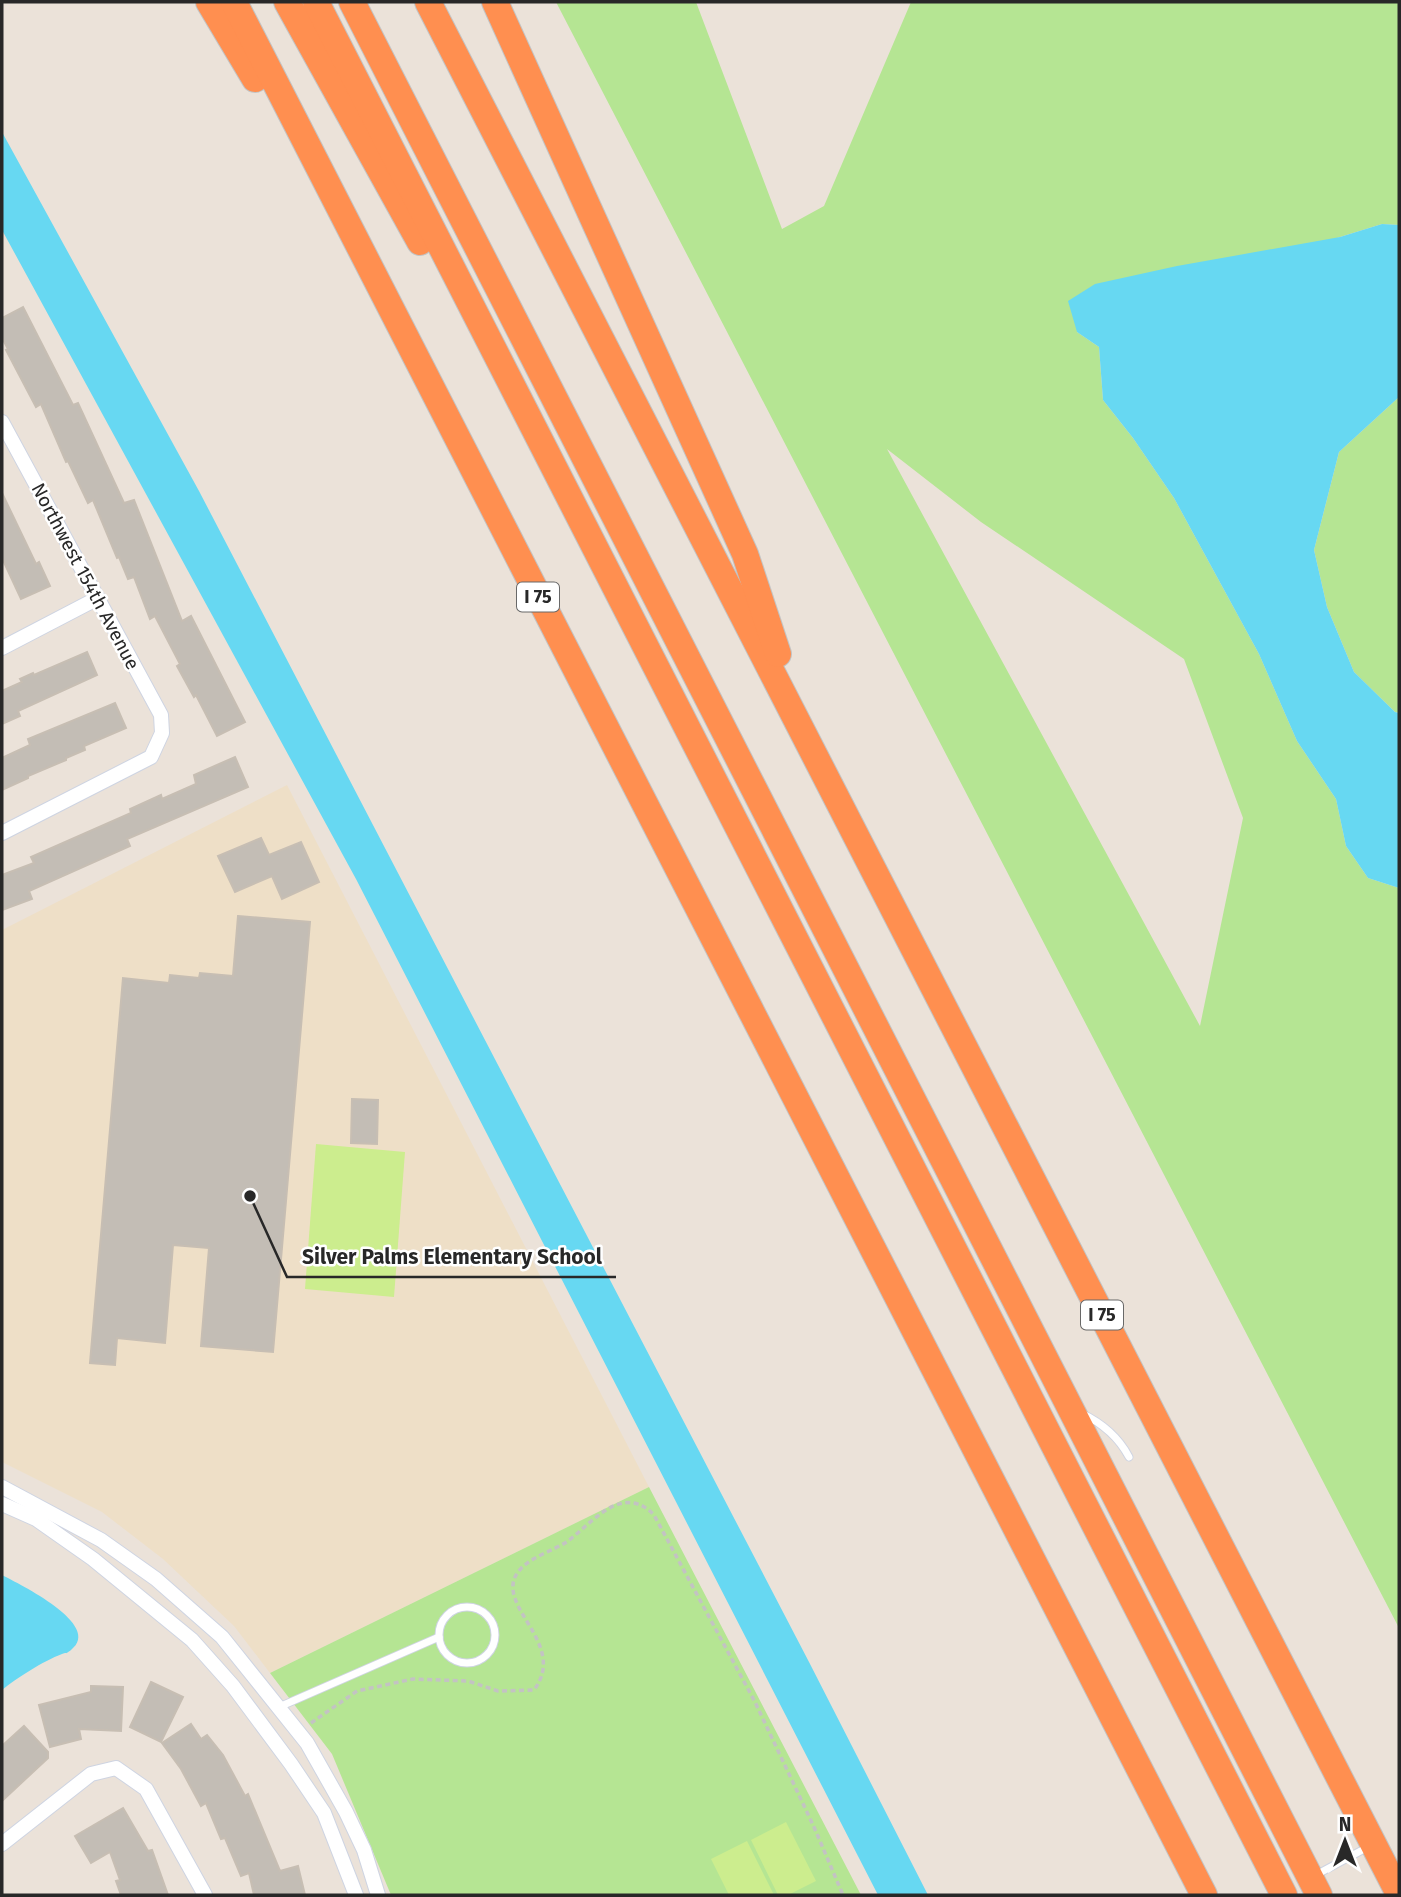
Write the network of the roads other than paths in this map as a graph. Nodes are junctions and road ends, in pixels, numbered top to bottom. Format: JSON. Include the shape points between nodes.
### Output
{"nodes":[{"id":1,"x":209,"y":2,"type":"edge"},
{"id":2,"x":234,"y":2,"type":"edge"},
{"id":3,"x":287,"y":2,"type":"edge"},
{"id":4,"x":316,"y":2,"type":"edge"},
{"id":5,"x":352,"y":2,"type":"edge"},
{"id":6,"x":428,"y":2,"type":"edge"},
{"id":7,"x":495,"y":2,"type":"edge"},
{"id":8,"x":392,"y":311,"type":"junction"},
{"id":9,"x":2,"y":422,"type":"edge"},
{"id":10,"x":573,"y":505,"type":"junction"},
{"id":11,"x":98,"y":598,"type":"junction"},
{"id":12,"x":2,"y":649,"type":"edge"},
{"id":13,"x":806,"y":736,"type":"junction"},
{"id":14,"x":2,"y":833,"type":"edge"},
{"id":15,"x":1069,"y":1407,"type":"junction"},
{"id":16,"x":1129,"y":1457,"type":"dead end"},
{"id":17,"x":2,"y":1488,"type":"edge"},
{"id":18,"x":2,"y":1504,"type":"edge"},
{"id":19,"x":439,"y":1637,"type":"junction"},
{"id":20,"x":278,"y":1707,"type":"junction"},
{"id":21,"x":2,"y":1844,"type":"edge"},
{"id":22,"x":1373,"y":1845,"type":"junction"},
{"id":23,"x":1315,"y":1887,"type":"edge"},
{"id":24,"x":1399,"y":1894,"type":"edge"},
{"id":25,"x":205,"y":1895,"type":"edge"},
{"id":26,"x":356,"y":1895,"type":"edge"},
{"id":27,"x":378,"y":1895,"type":"edge"},
{"id":28,"x":1204,"y":1895,"type":"edge"},
{"id":29,"x":1284,"y":1895,"type":"edge"}],
"edges":[{"from":1,"to":8,"type":"highway"},
{"from":2,"to":8,"type":"highway","number":"I 75"},
{"from":3,"to":10,"type":"highway","via":[[429,259],[542,477]]},
{"from":4,"to":10,"type":"highway"},
{"from":5,"to":15,"type":"highway"},
{"from":6,"to":13,"type":"highway","number":"I 75"},
{"from":7,"to":13,"type":"highway","via":[[745,554]]},
{"from":8,"to":28,"type":"highway","number":"I 75"},
{"from":9,"to":11,"type":"street","name":"Northwest 154th Avenue"},
{"from":10,"to":29,"type":"highway"},
{"from":11,"to":12,"type":"street"},
{"from":11,"to":14,"type":"street","name":"Northwest 154th Avenue","via":[[161,715],[162,733],[150,757]]},
{"from":13,"to":22,"type":"highway","number":"I 75"},
{"from":15,"to":16,"type":"lane","via":[[1096,1420],[1120,1441]]},
{"from":15,"to":23,"type":"highway"},
{"from":17,"to":20,"type":"street","via":[[101,1540],[156,1579],[222,1637]]},
{"from":18,"to":26,"type":"street","via":[[36,1519],[93,1559],[192,1640],[233,1686],[324,1813]]},
{"from":19,"to":19,"type":"lane","via":[[448,1656],[469,1663],[488,1654],[495,1634],[486,1614],[466,1607],[446,1616]]},
{"from":19,"to":20,"type":"lane"},
{"from":20,"to":27,"type":"street","via":[[307,1743],[346,1812]]},
{"from":21,"to":25,"type":"street","via":[[90,1774],[116,1768],[146,1790]]},
{"from":22,"to":23,"type":"lane"},
{"from":22,"to":24,"type":"highway","number":"I 75"}]}
